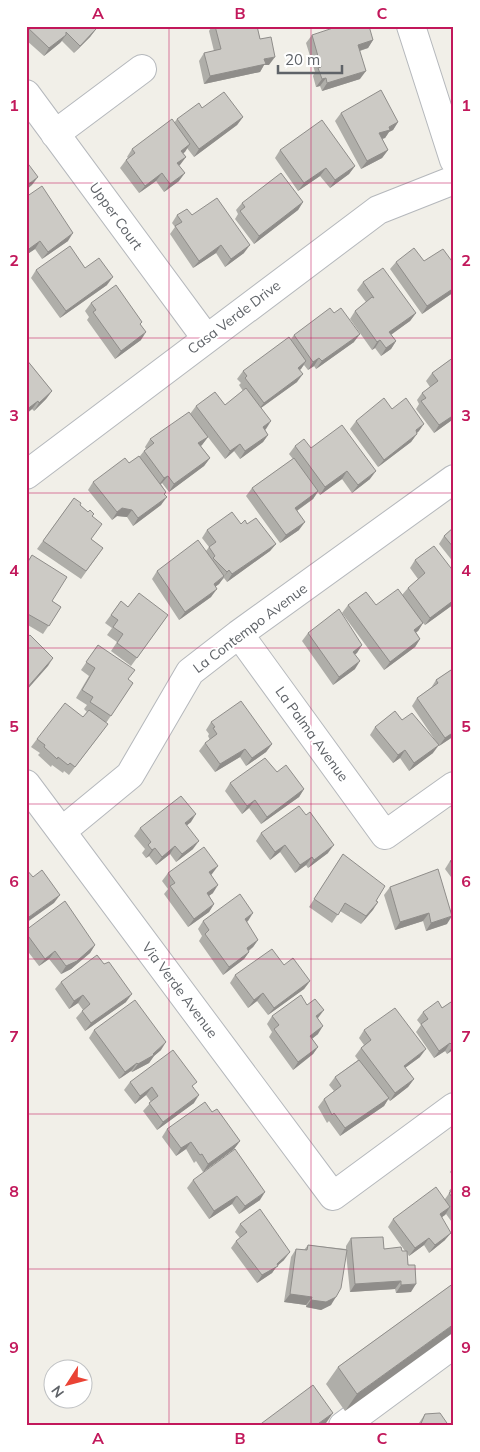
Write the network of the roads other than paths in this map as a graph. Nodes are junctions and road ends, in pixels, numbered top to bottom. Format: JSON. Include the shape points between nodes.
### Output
{"nodes":[{"id":1,"x":412,"y":26,"type":"edge"},
{"id":2,"x":142,"y":69,"type":"dead end"},
{"id":3,"x":26,"y":94,"type":"edge"},
{"id":4,"x":55,"y":134,"type":"junction"},
{"id":5,"x":454,"y":160,"type":"edge"},
{"id":6,"x":454,"y":180,"type":"edge"},
{"id":7,"x":206,"y":338,"type":"junction"},
{"id":8,"x":26,"y":474,"type":"edge"},
{"id":9,"x":454,"y":479,"type":"edge"},
{"id":10,"x":239,"y":634,"type":"junction"},
{"id":11,"x":26,"y":784,"type":"edge"},
{"id":12,"x":454,"y":786,"type":"edge"},
{"id":13,"x":62,"y":831,"type":"junction"},
{"id":14,"x":454,"y":1106,"type":"edge"},
{"id":15,"x":454,"y":1344,"type":"edge"},
{"id":16,"x":343,"y":1426,"type":"edge"}],
"edges":[{"from":1,"to":5,"type":"street"},
{"from":2,"to":4,"type":"street"},
{"from":3,"to":4,"type":"street","name":"Upper Court"},
{"from":4,"to":7,"type":"street","name":"Upper Court"},
{"from":6,"to":7,"type":"street","name":"Casa Verde Drive","via":[[378,210]]},
{"from":7,"to":8,"type":"street","name":"Casa Verde Drive"},
{"from":9,"to":10,"type":"street","name":"La Contempo Avenue"},
{"from":10,"to":12,"type":"street","name":"La Palma Avenue","via":[[385,835]]},
{"from":10,"to":13,"type":"street","name":"La Contempo Avenue","via":[[190,672],[130,775]]},
{"from":11,"to":13,"type":"street","name":"Via Verde Avenue"},
{"from":13,"to":14,"type":"street","name":"Via Verde Avenue","via":[[333,1196]]},
{"from":15,"to":16,"type":"street"}]}
